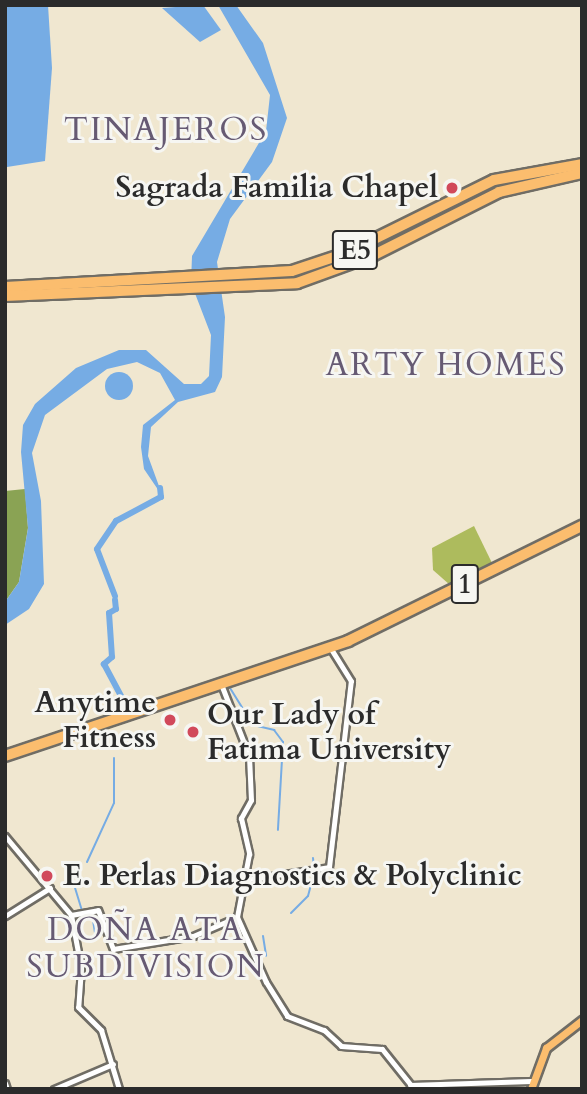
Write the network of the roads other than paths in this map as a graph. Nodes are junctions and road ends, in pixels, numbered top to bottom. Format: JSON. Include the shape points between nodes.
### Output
{"nodes":[{"id":1,"x":582,"y":163,"type":"edge"},
{"id":2,"x":561,"y":169,"type":"junction"},
{"id":3,"x":582,"y":174,"type":"edge"},
{"id":4,"x":5,"y":287,"type":"edge"},
{"id":5,"x":5,"y":296,"type":"edge"},
{"id":6,"x":582,"y":526,"type":"edge"},
{"id":7,"x":330,"y":648,"type":"junction"},
{"id":8,"x":220,"y":685,"type":"junction"},
{"id":9,"x":5,"y":756,"type":"edge"},
{"id":10,"x":5,"y":836,"type":"edge"},
{"id":11,"x":244,"y":880,"type":"junction"},
{"id":12,"x":50,"y":888,"type":"junction"},
{"id":13,"x":71,"y":915,"type":"junction"},
{"id":14,"x":5,"y":916,"type":"edge"},
{"id":15,"x":237,"y":917,"type":"junction"},
{"id":16,"x":582,"y":1020,"type":"edge"},
{"id":17,"x":113,"y":1064,"type":"junction"},
{"id":18,"x":486,"y":1081,"type":"junction"},
{"id":19,"x":5,"y":1083,"type":"edge"},
{"id":20,"x":531,"y":1085,"type":"edge"},
{"id":21,"x":412,"y":1087,"type":"edge"},
{"id":22,"x":7,"y":1089,"type":"edge"},
{"id":23,"x":54,"y":1089,"type":"edge"},
{"id":24,"x":119,"y":1089,"type":"edge"},
{"id":25,"x":486,"y":1089,"type":"edge"}],
"edges":[{"from":1,"to":2,"type":"highway","number":"E5"},
{"from":2,"to":3,"type":"highway","number":"E5"},
{"from":2,"to":4,"type":"highway","number":"E5","via":[[494,180],[307,267]]},
{"from":2,"to":5,"type":"highway","number":"E5","via":[[499,192],[374,255],[304,282],[224,291]]},
{"from":6,"to":7,"type":"highway","number":"1"},
{"from":7,"to":8,"type":"highway","number":"1"},
{"from":7,"to":11,"type":"street","via":[[351,681],[329,867]]},
{"from":8,"to":9,"type":"highway","number":"1"},
{"from":8,"to":11,"type":"street","via":[[249,756],[251,800],[241,818],[249,849]]},
{"from":10,"to":12,"type":"street"},
{"from":11,"to":15,"type":"street"},
{"from":12,"to":13,"type":"street"},
{"from":12,"to":14,"type":"street"},
{"from":13,"to":15,"type":"street","via":[[98,910],[113,949],[193,936]]},
{"from":13,"to":17,"type":"street","via":[[81,968],[78,1007],[101,1030]]},
{"from":15,"to":21,"type":"street","via":[[266,982],[296,1020],[324,1030],[341,1046],[382,1049]]},
{"from":16,"to":20,"type":"main road","via":[[546,1048]]},
{"from":17,"to":23,"type":"street"},
{"from":17,"to":24,"type":"street"},
{"from":18,"to":20,"type":"street"},
{"from":18,"to":21,"type":"street"},
{"from":18,"to":25,"type":"street"},
{"from":19,"to":22,"type":"street"}]}
